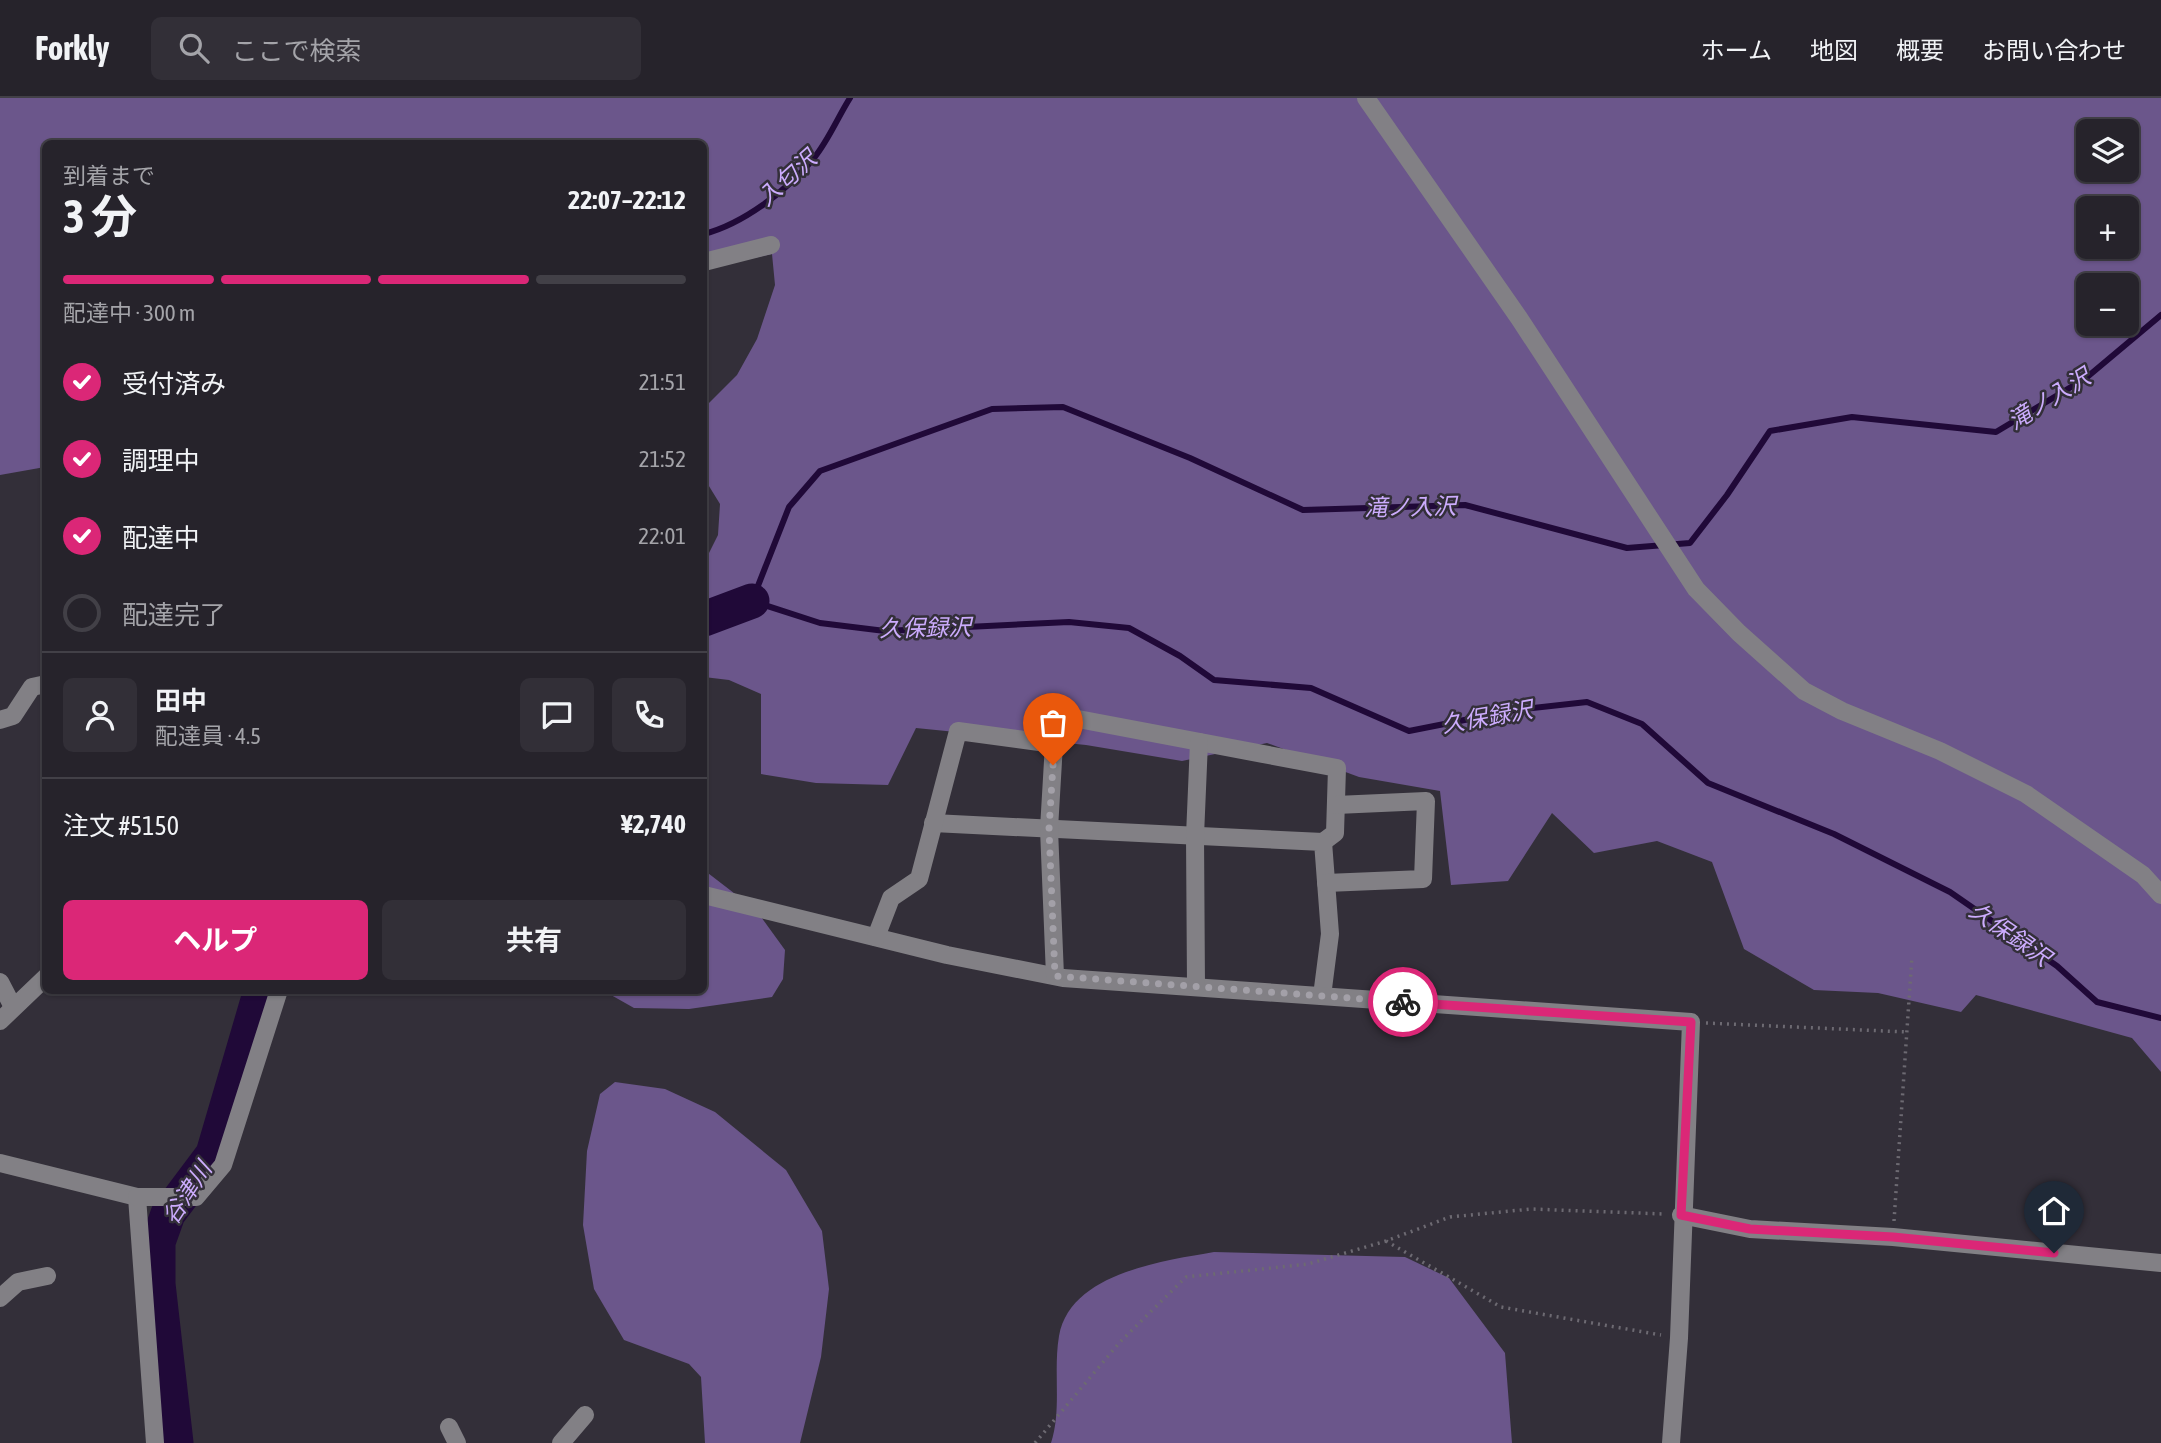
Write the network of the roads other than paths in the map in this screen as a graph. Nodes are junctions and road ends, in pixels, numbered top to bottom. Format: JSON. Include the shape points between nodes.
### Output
{"nodes":[{"id":1,"x":1366,"y":98,"type":"edge"},
{"id":2,"x":771,"y":245,"type":"dead end"},
{"id":3,"x":707,"y":261,"type":"edge"},
{"id":4,"x":42,"y":685,"type":"edge"},
{"id":5,"x":0,"y":720,"type":"edge"},
{"id":6,"x":1199,"y":742,"type":"junction"},
{"id":7,"x":1054,"y":744,"type":"junction"},
{"id":8,"x":1336,"y":805,"type":"junction"},
{"id":9,"x":933,"y":823,"type":"junction"},
{"id":10,"x":1049,"y":829,"type":"junction"},
{"id":11,"x":1195,"y":836,"type":"junction"},
{"id":12,"x":1323,"y":842,"type":"junction"},
{"id":13,"x":1326,"y":883,"type":"junction"},
{"id":14,"x":2161,"y":895,"type":"edge"},
{"id":15,"x":707,"y":896,"type":"edge"},
{"id":16,"x":876,"y":937,"type":"junction"},
{"id":17,"x":1055,"y":976,"type":"junction"},
{"id":18,"x":42,"y":981,"type":"edge"},
{"id":19,"x":0,"y":982,"type":"edge"},
{"id":20,"x":1196,"y":987,"type":"junction"},
{"id":21,"x":278,"y":994,"type":"edge"},
{"id":22,"x":1322,"y":996,"type":"junction"},
{"id":23,"x":13,"y":1007,"type":"junction"},
{"id":24,"x":0,"y":1021,"type":"edge"},
{"id":25,"x":0,"y":1163,"type":"edge"},
{"id":26,"x":137,"y":1197,"type":"junction"},
{"id":27,"x":1681,"y":1215,"type":"junction"},
{"id":28,"x":2161,"y":1263,"type":"edge"},
{"id":29,"x":47,"y":1276,"type":"dead end"},
{"id":30,"x":0,"y":1298,"type":"edge"},
{"id":31,"x":585,"y":1415,"type":"dead end"},
{"id":32,"x":155,"y":1443,"type":"edge"},
{"id":33,"x":561,"y":1443,"type":"edge"},
{"id":34,"x":1671,"y":1443,"type":"edge"}],
"edges":[{"from":1,"to":14,"type":"street","via":[[1519,318],[1696,589],[1739,633],[1804,691],[2026,794],[2143,875]]},
{"from":2,"to":3,"type":"street"},
{"from":4,"to":5,"type":"street","via":[[32,687],[13,716]]},
{"from":6,"to":7,"type":"street","via":[[1057,715]]},
{"from":6,"to":8,"type":"street","via":[[1336,768]]},
{"from":6,"to":11,"type":"street"},
{"from":7,"to":9,"type":"street","via":[[958,731]]},
{"from":7,"to":10,"type":"street"},
{"from":8,"to":12,"type":"street","via":[[1335,833]]},
{"from":8,"to":13,"type":"street","via":[[1426,801],[1423,879]]},
{"from":9,"to":10,"type":"street"},
{"from":9,"to":16,"type":"street","via":[[919,879],[891,898]]},
{"from":10,"to":11,"type":"street"},
{"from":10,"to":17,"type":"street"},
{"from":11,"to":12,"type":"street"},
{"from":11,"to":20,"type":"street"},
{"from":12,"to":13,"type":"street"},
{"from":13,"to":22,"type":"street","via":[[1330,934]]},
{"from":15,"to":16,"type":"street"},
{"from":16,"to":17,"type":"street"},
{"from":17,"to":20,"type":"street"},
{"from":18,"to":23,"type":"street"},
{"from":19,"to":23,"type":"street"},
{"from":20,"to":22,"type":"street"},
{"from":21,"to":26,"type":"street","via":[[223,1165],[196,1197]]},
{"from":22,"to":27,"type":"street","via":[[1691,1022]]},
{"from":23,"to":24,"type":"street"},
{"from":25,"to":26,"type":"street"},
{"from":26,"to":32,"type":"street"},
{"from":27,"to":28,"type":"street","via":[[1750,1229],[1893,1237]]},
{"from":27,"to":34,"type":"street"},
{"from":29,"to":30,"type":"street","via":[[18,1283]]},
{"from":31,"to":33,"type":"street"}]}
